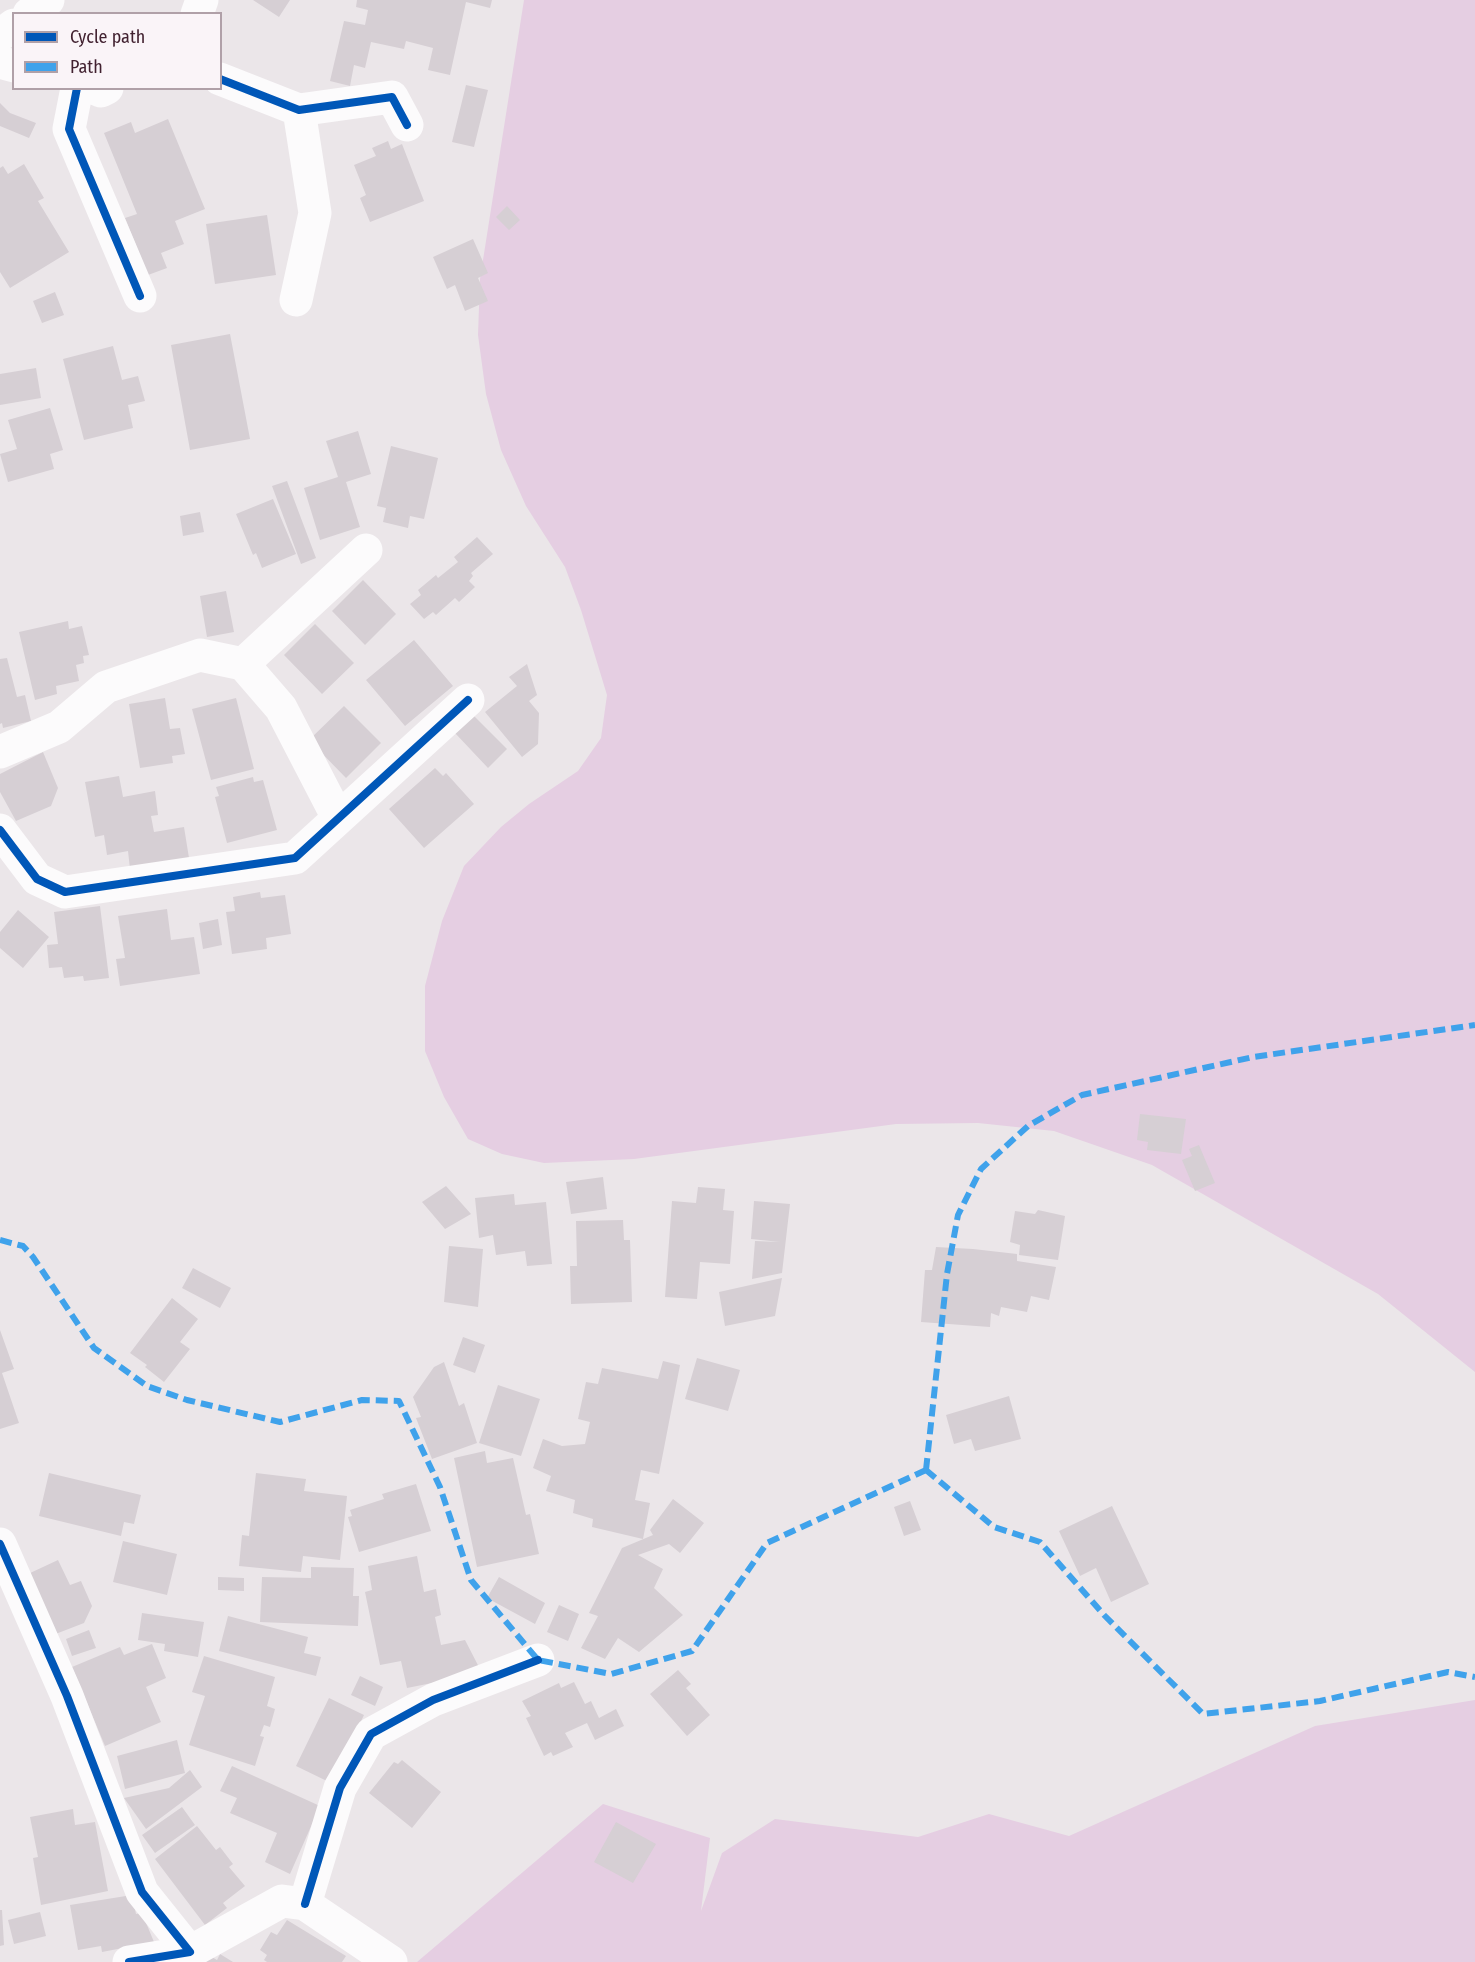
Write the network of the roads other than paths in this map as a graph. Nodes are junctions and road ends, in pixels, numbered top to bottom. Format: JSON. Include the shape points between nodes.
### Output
{"nodes":[{"id":1,"x":48,"y":0,"type":"edge"},
{"id":2,"x":32,"y":12,"type":"edge"},
{"id":3,"x":222,"y":80,"type":"edge"},
{"id":4,"x":77,"y":90,"type":"edge"},
{"id":5,"x":299,"y":110,"type":"junction"},
{"id":6,"x":407,"y":125,"type":"dead end"},
{"id":7,"x":140,"y":296,"type":"dead end"},
{"id":8,"x":296,"y":300,"type":"dead end"},
{"id":9,"x":366,"y":549,"type":"dead end"},
{"id":10,"x":243,"y":664,"type":"junction"},
{"id":11,"x":468,"y":700,"type":"dead end"},
{"id":12,"x":0,"y":752,"type":"edge"},
{"id":13,"x":338,"y":818,"type":"junction"},
{"id":14,"x":0,"y":830,"type":"edge"},
{"id":15,"x":0,"y":1544,"type":"edge"},
{"id":16,"x":538,"y":1660,"type":"dead end"},
{"id":17,"x":305,"y":1904,"type":"junction"},
{"id":18,"x":190,"y":1952,"type":"junction"},
{"id":19,"x":129,"y":1962,"type":"edge"},
{"id":20,"x":391,"y":1962,"type":"edge"}],
"edges":[{"from":1,"to":2,"type":"street"},
{"from":3,"to":5,"type":"street"},
{"from":4,"to":7,"type":"street","via":[[69,129]]},
{"from":5,"to":6,"type":"street","via":[[392,97]]},
{"from":5,"to":8,"type":"street","via":[[315,213]]},
{"from":9,"to":10,"type":"street"},
{"from":10,"to":12,"type":"street","via":[[200,655],[106,687],[59,727]]},
{"from":10,"to":13,"type":"street","via":[[281,708]]},
{"from":11,"to":13,"type":"street"},
{"from":13,"to":14,"type":"street","via":[[295,858],[65,892],[37,879]]},
{"from":15,"to":18,"type":"street","via":[[67,1696],[142,1892]]},
{"from":16,"to":17,"type":"street","via":[[432,1700],[371,1734],[340,1788]]},
{"from":17,"to":18,"type":"street","via":[[282,1901]]},
{"from":17,"to":20,"type":"street"},
{"from":18,"to":19,"type":"street"}]}
